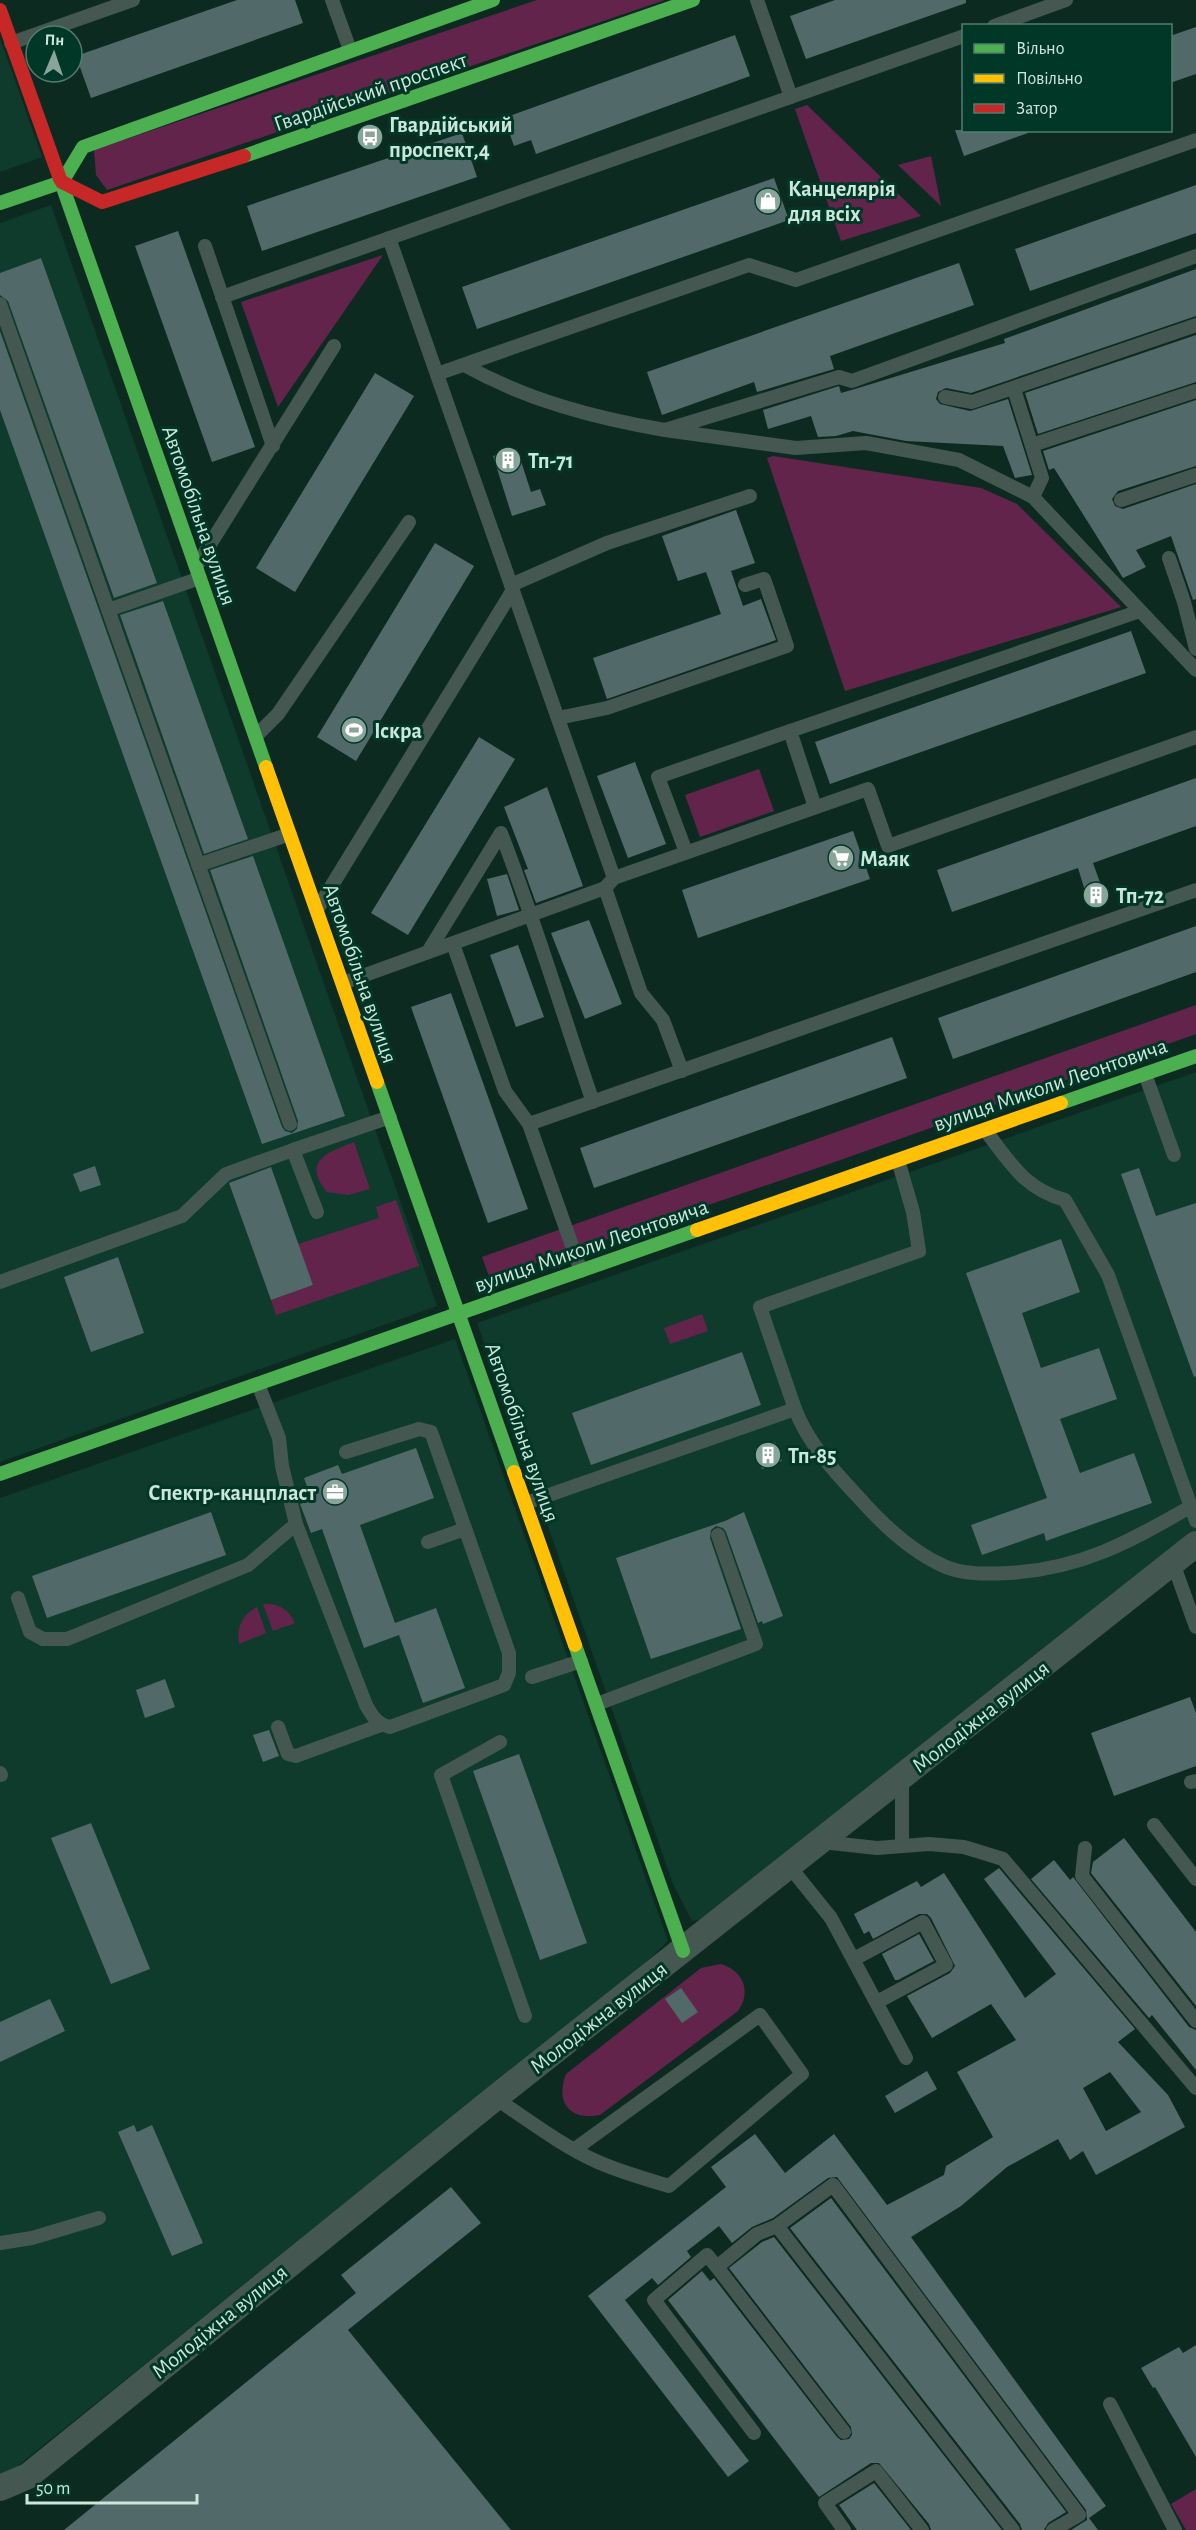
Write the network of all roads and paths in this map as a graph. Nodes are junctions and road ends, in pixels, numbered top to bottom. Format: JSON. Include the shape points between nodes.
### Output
{"nodes":[{"id":1,"x":133,"y":0,"type":"edge"},
{"id":2,"x":332,"y":0,"type":"edge"},
{"id":3,"x":493,"y":0,"type":"edge"},
{"id":4,"x":693,"y":0,"type":"edge"},
{"id":5,"x":757,"y":0,"type":"edge"},
{"id":6,"x":1066,"y":0,"type":"edge"},
{"id":7,"x":456,"y":6,"type":"edge"},
{"id":8,"x":0,"y":10,"type":"edge"},
{"id":9,"x":1000,"y":24,"type":"edge"},
{"id":10,"x":962,"y":36,"type":"edge"},
{"id":11,"x":11,"y":43,"type":"junction"},
{"id":12,"x":350,"y":50,"type":"junction"},
{"id":13,"x":791,"y":97,"type":"junction"},
{"id":14,"x":1196,"y":140,"type":"edge"},
{"id":15,"x":62,"y":182,"type":"junction"},
{"id":16,"x":0,"y":203,"type":"edge"},
{"id":17,"x":389,"y":238,"type":"junction"},
{"id":18,"x":205,"y":246,"type":"dead end"},
{"id":19,"x":1196,"y":256,"type":"edge"},
{"id":20,"x":222,"y":297,"type":"junction"},
{"id":21,"x":0,"y":304,"type":"edge"},
{"id":22,"x":1196,"y":325,"type":"edge"},
{"id":23,"x":334,"y":346,"type":"dead end"},
{"id":24,"x":464,"y":365,"type":"junction"},
{"id":25,"x":437,"y":374,"type":"junction"},
{"id":26,"x":1014,"y":389,"type":"junction"},
{"id":27,"x":1196,"y":391,"type":"edge"},
{"id":28,"x":945,"y":397,"type":"dead end"},
{"id":29,"x":665,"y":430,"type":"junction"},
{"id":30,"x":1032,"y":445,"type":"junction"},
{"id":31,"x":273,"y":446,"type":"junction"},
{"id":32,"x":1196,"y":475,"type":"edge"},
{"id":33,"x":750,"y":496,"type":"dead end"},
{"id":34,"x":1033,"y":497,"type":"junction"},
{"id":35,"x":1121,"y":500,"type":"dead end"},
{"id":36,"x":409,"y":522,"type":"dead end"},
{"id":37,"x":1169,"y":558,"type":"dead end"},
{"id":38,"x":198,"y":572,"type":"junction"},
{"id":39,"x":745,"y":585,"type":"dead end"},
{"id":40,"x":512,"y":587,"type":"junction"},
{"id":41,"x":108,"y":610,"type":"junction"},
{"id":42,"x":1140,"y":611,"type":"junction"},
{"id":43,"x":1196,"y":650,"type":"edge"},
{"id":44,"x":1196,"y":670,"type":"edge"},
{"id":45,"x":558,"y":718,"type":"junction"},
{"id":46,"x":790,"y":731,"type":"junction"},
{"id":47,"x":256,"y":736,"type":"junction"},
{"id":48,"x":1196,"y":737,"type":"edge"},
{"id":49,"x":815,"y":807,"type":"junction"},
{"id":50,"x":290,"y":834,"type":"junction"},
{"id":51,"x":686,"y":852,"type":"junction"},
{"id":52,"x":198,"y":865,"type":"junction"},
{"id":53,"x":610,"y":883,"type":"junction"},
{"id":54,"x":1196,"y":890,"type":"edge"},
{"id":55,"x":317,"y":909,"type":"junction"},
{"id":56,"x":532,"y":914,"type":"junction"},
{"id":57,"x":453,"y":944,"type":"junction"},
{"id":58,"x":428,"y":952,"type":"junction"},
{"id":59,"x":343,"y":983,"type":"junction"},
{"id":60,"x":1196,"y":1056,"type":"edge"},
{"id":61,"x":682,"y":1071,"type":"junction"},
{"id":62,"x":1145,"y":1074,"type":"junction"},
{"id":63,"x":593,"y":1102,"type":"junction"},
{"id":64,"x":390,"y":1117,"type":"junction"},
{"id":65,"x":529,"y":1124,"type":"junction"},
{"id":66,"x":290,"y":1125,"type":"dead end"},
{"id":67,"x":984,"y":1130,"type":"junction"},
{"id":68,"x":293,"y":1150,"type":"junction"},
{"id":69,"x":1174,"y":1155,"type":"dead end"},
{"id":70,"x":898,"y":1160,"type":"junction"},
{"id":71,"x":316,"y":1212,"type":"dead end"},
{"id":72,"x":581,"y":1271,"type":"junction"},
{"id":73,"x":0,"y":1282,"type":"edge"},
{"id":74,"x":459,"y":1313,"type":"junction"},
{"id":75,"x":258,"y":1384,"type":"junction"},
{"id":76,"x":795,"y":1409,"type":"junction"},
{"id":77,"x":346,"y":1452,"type":"dead end"},
{"id":78,"x":0,"y":1474,"type":"edge"},
{"id":79,"x":526,"y":1503,"type":"junction"},
{"id":80,"x":1190,"y":1507,"type":"junction"},
{"id":81,"x":1196,"y":1521,"type":"edge"},
{"id":82,"x":296,"y":1524,"type":"junction"},
{"id":83,"x":465,"y":1529,"type":"junction"},
{"id":84,"x":718,"y":1535,"type":"dead end"},
{"id":85,"x":428,"y":1542,"type":"dead end"},
{"id":86,"x":1196,"y":1544,"type":"edge"},
{"id":87,"x":1173,"y":1563,"type":"junction"},
{"id":88,"x":18,"y":1598,"type":"dead end"},
{"id":89,"x":1196,"y":1627,"type":"edge"},
{"id":90,"x":581,"y":1661,"type":"junction"},
{"id":91,"x":532,"y":1677,"type":"dead end"},
{"id":92,"x":596,"y":1704,"type":"junction"},
{"id":93,"x":381,"y":1725,"type":"junction"},
{"id":94,"x":278,"y":1727,"type":"dead end"},
{"id":95,"x":500,"y":1742,"type":"dead end"},
{"id":96,"x":902,"y":1778,"type":"junction"},
{"id":97,"x":1154,"y":1825,"type":"dead end"},
{"id":98,"x":822,"y":1842,"type":"junction"},
{"id":99,"x":902,"y":1846,"type":"junction"},
{"id":100,"x":1084,"y":1848,"type":"dead end"},
{"id":101,"x":790,"y":1867,"type":"junction"},
{"id":102,"x":1196,"y":1879,"type":"edge"},
{"id":103,"x":683,"y":1951,"type":"junction"},
{"id":104,"x":854,"y":1959,"type":"junction"},
{"id":105,"x":877,"y":2002,"type":"junction"},
{"id":106,"x":525,"y":2016,"type":"dead end"},
{"id":107,"x":1196,"y":2021,"type":"edge"},
{"id":108,"x":906,"y":2058,"type":"dead end"},
{"id":109,"x":1196,"y":2088,"type":"edge"},
{"id":110,"x":495,"y":2098,"type":"junction"},
{"id":111,"x":576,"y":2149,"type":"junction"},
{"id":112,"x":99,"y":2218,"type":"dead end"},
{"id":113,"x":777,"y":2226,"type":"junction"},
{"id":114,"x":0,"y":2243,"type":"edge"},
{"id":115,"x":717,"y":2267,"type":"junction"},
{"id":116,"x":1110,"y":2404,"type":"dead end"},
{"id":117,"x":844,"y":2432,"type":"dead end"},
{"id":118,"x":754,"y":2433,"type":"dead end"},
{"id":119,"x":0,"y":2488,"type":"edge"},
{"id":120,"x":843,"y":2530,"type":"edge"},
{"id":121,"x":922,"y":2530,"type":"edge"},
{"id":122,"x":1013,"y":2530,"type":"edge"},
{"id":123,"x":1053,"y":2530,"type":"edge"},
{"id":124,"x":1175,"y":2530,"type":"edge"}],
"edges":[{"from":1,"to":11,"type":"lane"},
{"from":2,"to":12,"type":"lane"},
{"from":3,"to":7,"type":"street","name":"Гвардійський проспект"},
{"from":4,"to":15,"type":"street","name":"Гвардійський проспект","via":[[192,175],[102,202]]},
{"from":5,"to":13,"type":"lane"},
{"from":6,"to":9,"type":"lane"},
{"from":7,"to":12,"type":"street","name":"Гвардійський проспект"},
{"from":8,"to":11,"type":"street","name":"Автомобільна вулиця"},
{"from":10,"to":13,"type":"lane"},
{"from":11,"to":15,"type":"street","name":"Автомобільна вулиця"},
{"from":12,"to":15,"type":"street","name":"Гвардійський проспект","via":[[82,147]]},
{"from":13,"to":17,"type":"lane"},
{"from":14,"to":24,"type":"lane","via":[[796,280],[749,265]]},
{"from":15,"to":16,"type":"street"},
{"from":15,"to":38,"type":"street","name":"Автомобільна вулиця"},
{"from":17,"to":20,"type":"lane"},
{"from":17,"to":25,"type":"lane"},
{"from":18,"to":20,"type":"lane"},
{"from":19,"to":29,"type":"lane","via":[[852,381],[838,377]]},
{"from":20,"to":31,"type":"lane"},
{"from":21,"to":41,"type":"lane"},
{"from":22,"to":26,"type":"lane"},
{"from":23,"to":31,"type":"lane"},
{"from":24,"to":25,"type":"lane"},
{"from":24,"to":29,"type":"lane","via":[[494,382],[552,404],[607,420]]},
{"from":25,"to":40,"type":"lane"},
{"from":26,"to":28,"type":"lane","via":[[972,402]]},
{"from":26,"to":30,"type":"lane"},
{"from":27,"to":30,"type":"lane"},
{"from":29,"to":34,"type":"lane","via":[[796,448],[866,443],[922,452],[959,460]]},
{"from":30,"to":34,"type":"lane","via":[[1042,478]]},
{"from":31,"to":38,"type":"lane"},
{"from":32,"to":35,"type":"lane"},
{"from":33,"to":40,"type":"lane","via":[[607,543]]},
{"from":34,"to":42,"type":"lane"},
{"from":36,"to":47,"type":"lane","via":[[278,714]]},
{"from":37,"to":43,"type":"lane"},
{"from":38,"to":41,"type":"lane"},
{"from":38,"to":47,"type":"street","name":"Автомобільна вулиця"},
{"from":39,"to":45,"type":"lane","via":[[764,579],[787,646],[607,708]]},
{"from":40,"to":45,"type":"lane"},
{"from":40,"to":55,"type":"lane"},
{"from":41,"to":52,"type":"lane"},
{"from":42,"to":44,"type":"lane"},
{"from":42,"to":46,"type":"lane"},
{"from":45,"to":53,"type":"lane"},
{"from":46,"to":49,"type":"lane"},
{"from":46,"to":51,"type":"lane","via":[[658,777]]},
{"from":47,"to":50,"type":"street","name":"Автомобільна вулиця"},
{"from":48,"to":49,"type":"lane","via":[[888,846],[868,789]]},
{"from":49,"to":51,"type":"lane"},
{"from":50,"to":52,"type":"lane"},
{"from":50,"to":55,"type":"street","name":"Автомобільна вулиця"},
{"from":51,"to":53,"type":"lane"},
{"from":52,"to":66,"type":"lane"},
{"from":53,"to":56,"type":"lane"},
{"from":53,"to":61,"type":"lane","via":[[641,993],[663,1020]]},
{"from":54,"to":61,"type":"lane"},
{"from":55,"to":59,"type":"street","name":"Автомобільна вулиця"},
{"from":56,"to":57,"type":"lane"},
{"from":56,"to":58,"type":"lane","via":[[501,832]]},
{"from":56,"to":63,"type":"lane"},
{"from":57,"to":58,"type":"lane"},
{"from":57,"to":65,"type":"lane","via":[[505,1091]]},
{"from":58,"to":59,"type":"lane"},
{"from":59,"to":64,"type":"street","name":"Автомобільна вулиця"},
{"from":60,"to":62,"type":"street","name":"вулиця Миколи Леонтовича"},
{"from":61,"to":63,"type":"lane"},
{"from":62,"to":67,"type":"street","name":"вулиця Миколи Леонтовича"},
{"from":62,"to":69,"type":"lane"},
{"from":63,"to":65,"type":"lane"},
{"from":64,"to":68,"type":"lane"},
{"from":64,"to":74,"type":"street","name":"Автомобільна вулиця"},
{"from":65,"to":72,"type":"lane"},
{"from":67,"to":70,"type":"street","name":"вулиця Миколи Леонтовича"},
{"from":67,"to":80,"type":"lane","via":[[1030,1185],[1065,1200],[1108,1275]]},
{"from":68,"to":71,"type":"lane"},
{"from":68,"to":73,"type":"lane","via":[[225,1174],[182,1216]]},
{"from":70,"to":72,"type":"street","name":"вулиця Миколи Леонтовича"},
{"from":70,"to":76,"type":"lane","via":[[919,1251],[760,1307]]},
{"from":72,"to":74,"type":"street","name":"вулиця Миколи Леонтовича"},
{"from":74,"to":75,"type":"street","name":"вулиця Миколи Леонтовича"},
{"from":74,"to":79,"type":"street","name":"Автомобільна вулиця"},
{"from":75,"to":78,"type":"street","name":"вулиця Миколи Леонтовича"},
{"from":75,"to":82,"type":"lane","via":[[279,1438]]},
{"from":76,"to":79,"type":"lane"},
{"from":76,"to":80,"type":"lane","via":[[804,1432],[883,1524],[924,1556],[948,1568],[982,1575],[1054,1568],[1128,1542]]},
{"from":77,"to":83,"type":"lane","via":[[419,1429],[431,1432]]},
{"from":79,"to":90,"type":"street","name":"Автомобільна вулиця"},
{"from":80,"to":81,"type":"lane"},
{"from":82,"to":88,"type":"lane","via":[[248,1565],[67,1639],[43,1639],[30,1632]]},
{"from":82,"to":93,"type":"lane","via":[[366,1705]]},
{"from":83,"to":85,"type":"lane"},
{"from":83,"to":93,"type":"lane","via":[[509,1653],[509,1673],[504,1685],[390,1727]]},
{"from":84,"to":92,"type":"lane","via":[[756,1644]]},
{"from":86,"to":87,"type":"street","name":"Молодіжна вулиця"},
{"from":87,"to":89,"type":"lane"},
{"from":87,"to":96,"type":"street","name":"Молодіжна вулиця"},
{"from":90,"to":91,"type":"lane"},
{"from":90,"to":92,"type":"street","name":"Автомобільна вулиця"},
{"from":92,"to":103,"type":"street","name":"Автомобільна вулиця"},
{"from":93,"to":94,"type":"lane","via":[[296,1756],[288,1754]]},
{"from":95,"to":106,"type":"lane","via":[[441,1775]]},
{"from":96,"to":98,"type":"street","name":"Молодіжна вулиця"},
{"from":96,"to":99,"type":"lane"},
{"from":97,"to":102,"type":"lane"},
{"from":98,"to":99,"type":"lane","via":[[877,1848]]},
{"from":98,"to":101,"type":"street","name":"Молодіжна вулиця"},
{"from":99,"to":109,"type":"lane","via":[[964,1846],[1003,1859]]},
{"from":100,"to":107,"type":"lane","via":[[1082,1876]]},
{"from":101,"to":103,"type":"street","name":"Молодіжна вулиця"},
{"from":101,"to":104,"type":"lane","via":[[831,1918]]},
{"from":103,"to":110,"type":"street","name":"Молодіжна вулиця"},
{"from":104,"to":105,"type":"lane"},
{"from":104,"to":105,"type":"lane","via":[[923,1922],[946,1965]]},
{"from":105,"to":108,"type":"lane"},
{"from":110,"to":111,"type":"lane"},
{"from":110,"to":119,"type":"street","name":"Молодіжна вулиця","via":[[28,2476]]},
{"from":111,"to":111,"type":"lane","via":[[596,2161],[669,2186],[802,2074],[760,2015]]},
{"from":112,"to":114,"type":"lane"},
{"from":113,"to":115,"type":"lane","via":[[757,2234]]},
{"from":113,"to":122,"type":"lane"},
{"from":113,"to":123,"type":"lane","via":[[832,2185],[1079,2515]]},
{"from":115,"to":117,"type":"lane"},
{"from":115,"to":118,"type":"lane","via":[[707,2255],[654,2300]]},
{"from":116,"to":124,"type":"lane"},
{"from":120,"to":121,"type":"lane","via":[[825,2503],[876,2471]]}]}
